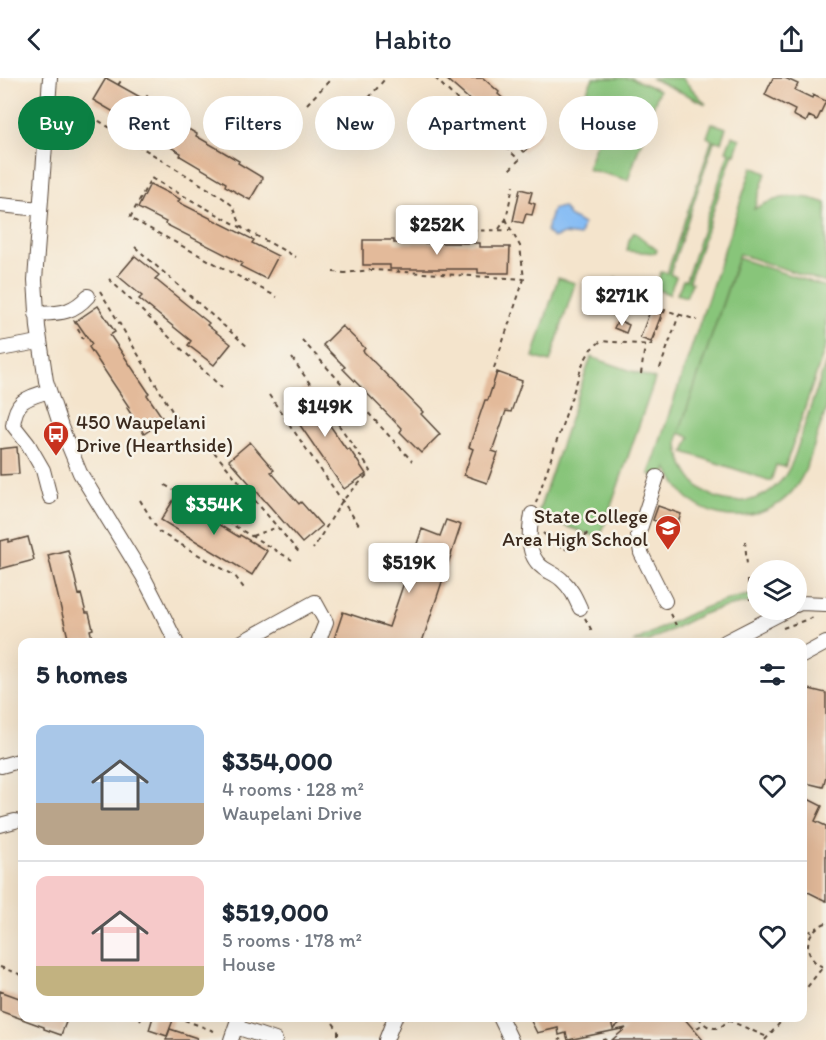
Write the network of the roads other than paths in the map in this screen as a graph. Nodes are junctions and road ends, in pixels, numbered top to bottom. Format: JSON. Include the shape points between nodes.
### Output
{"nodes":[{"id":1,"x":50,"y":78,"type":"edge"},
{"id":2,"x":0,"y":205,"type":"edge"},
{"id":3,"x":40,"y":209,"type":"junction"},
{"id":4,"x":94,"y":293,"type":"road end"},
{"id":5,"x":36,"y":314,"type":"junction"},
{"id":6,"x":39,"y":342,"type":"junction"},
{"id":7,"x":0,"y":349,"type":"edge"},
{"id":8,"x":49,"y":391,"type":"junction"},
{"id":9,"x":657,"y":477,"type":"dead end"},
{"id":10,"x":50,"y":497,"type":"dead end"},
{"id":11,"x":532,"y":519,"type":"road end"},
{"id":12,"x":666,"y":605,"type":"road end"},
{"id":13,"x":807,"y":605,"type":"edge"},
{"id":14,"x":581,"y":610,"type":"road end"},
{"id":15,"x":823,"y":610,"type":"edge"},
{"id":16,"x":768,"y":620,"type":"edge"},
{"id":17,"x":174,"y":638,"type":"edge"},
{"id":18,"x":250,"y":638,"type":"edge"},
{"id":19,"x":320,"y":638,"type":"edge"},
{"id":20,"x":733,"y":638,"type":"edge"},
{"id":21,"x":826,"y":643,"type":"edge"},
{"id":22,"x":807,"y":653,"type":"edge"},
{"id":23,"x":18,"y":761,"type":"edge"},
{"id":24,"x":1,"y":766,"type":"edge"},
{"id":25,"x":15,"y":821,"type":"dead end"},
{"id":26,"x":0,"y":825,"type":"edge"},
{"id":27,"x":393,"y":1022,"type":"edge"},
{"id":28,"x":503,"y":1022,"type":"edge"},
{"id":29,"x":235,"y":1028,"type":"edge"},
{"id":30,"x":275,"y":1040,"type":"edge"},
{"id":31,"x":387,"y":1040,"type":"edge"},
{"id":32,"x":512,"y":1040,"type":"edge"}],
"edges":[{"from":1,"to":3,"type":"street"},
{"from":2,"to":3,"type":"street"},
{"from":3,"to":5,"type":"street"},
{"from":4,"to":5,"type":"street","via":[[70,310]]},
{"from":5,"to":6,"type":"street"},
{"from":6,"to":7,"type":"street"},
{"from":6,"to":8,"type":"street"},
{"from":8,"to":10,"type":"street","via":[[24,399],[13,425],[43,470]]},
{"from":8,"to":17,"type":"street","via":[[80,473]]},
{"from":9,"to":12,"type":"street","via":[[638,535],[641,553]]},
{"from":11,"to":14,"type":"street","via":[[530,545],[534,556],[542,567],[567,584]]},
{"from":13,"to":15,"type":"street"},
{"from":16,"to":20,"type":"street"},
{"from":18,"to":19,"type":"street","via":[[315,602],[326,622]]},
{"from":21,"to":22,"type":"street"},
{"from":23,"to":24,"type":"street"},
{"from":25,"to":26,"type":"street"},
{"from":27,"to":31,"type":"street"},
{"from":28,"to":32,"type":"street"},
{"from":29,"to":30,"type":"street"}]}
